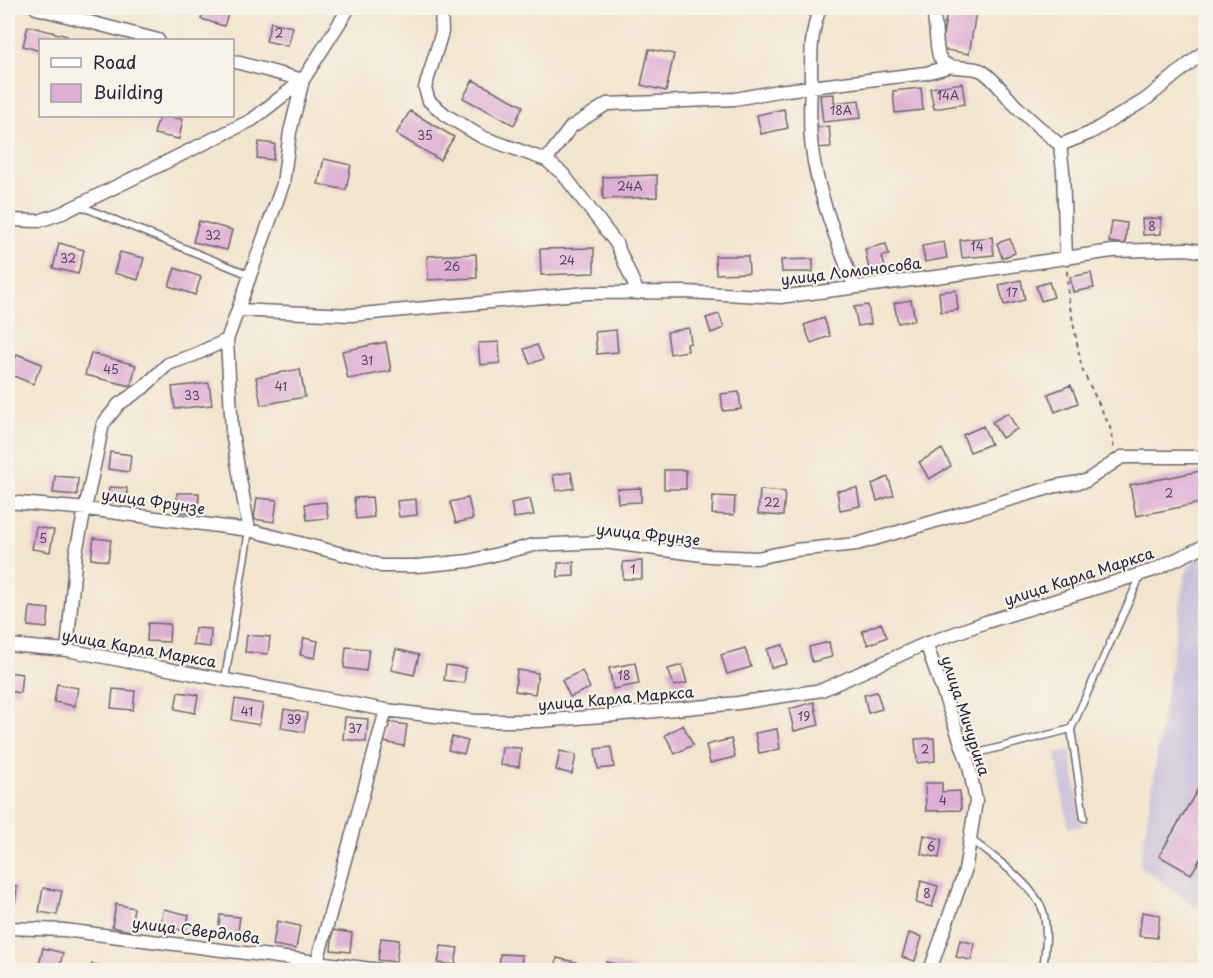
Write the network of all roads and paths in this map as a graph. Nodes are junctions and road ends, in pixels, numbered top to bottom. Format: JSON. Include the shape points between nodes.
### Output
{"nodes":[{"id":1,"x":36,"y":8,"type":"edge"},
{"id":2,"x":349,"y":8,"type":"edge"},
{"id":3,"x":441,"y":8,"type":"edge"},
{"id":4,"x":820,"y":8,"type":"edge"},
{"id":5,"x":932,"y":8,"type":"edge"},
{"id":6,"x":154,"y":39,"type":"edge"},
{"id":7,"x":1206,"y":50,"type":"edge"},
{"id":8,"x":234,"y":62,"type":"edge"},
{"id":9,"x":951,"y":66,"type":"junction"},
{"id":10,"x":303,"y":80,"type":"junction"},
{"id":11,"x":810,"y":87,"type":"junction"},
{"id":12,"x":1060,"y":145,"type":"junction"},
{"id":13,"x":546,"y":160,"type":"junction"},
{"id":14,"x":78,"y":205,"type":"junction"},
{"id":15,"x":8,"y":220,"type":"edge"},
{"id":16,"x":1206,"y":252,"type":"edge"},
{"id":17,"x":1066,"y":259,"type":"junction"},
{"id":18,"x":250,"y":275,"type":"junction"},
{"id":19,"x":854,"y":286,"type":"junction"},
{"id":20,"x":638,"y":293,"type":"junction"},
{"id":21,"x":238,"y":310,"type":"junction"},
{"id":22,"x":227,"y":340,"type":"junction"},
{"id":23,"x":1206,"y":458,"type":"edge"},
{"id":24,"x":1109,"y":466,"type":"junction"},
{"id":25,"x":8,"y":502,"type":"edge"},
{"id":26,"x":87,"y":509,"type":"junction"},
{"id":27,"x":249,"y":531,"type":"junction"},
{"id":28,"x":1206,"y":545,"type":"edge"},
{"id":29,"x":1142,"y":574,"type":"junction"},
{"id":30,"x":926,"y":644,"type":"junction"},
{"id":31,"x":8,"y":645,"type":"edge"},
{"id":32,"x":67,"y":651,"type":"junction"},
{"id":33,"x":225,"y":679,"type":"junction"},
{"id":34,"x":386,"y":710,"type":"junction"},
{"id":35,"x":1071,"y":729,"type":"junction"},
{"id":36,"x":966,"y":756,"type":"junction"},
{"id":37,"x":1084,"y":818,"type":"dead end"},
{"id":38,"x":970,"y":839,"type":"junction"},
{"id":39,"x":8,"y":928,"type":"edge"},
{"id":40,"x":317,"y":962,"type":"junction"},
{"id":41,"x":303,"y":970,"type":"edge"},
{"id":42,"x":380,"y":970,"type":"edge"},
{"id":43,"x":930,"y":970,"type":"edge"},
{"id":44,"x":1043,"y":970,"type":"edge"}],
"edges":[{"from":1,"to":6,"type":"street"},
{"from":2,"to":10,"type":"street"},
{"from":3,"to":13,"type":"street","via":[[442,32],[425,88],[429,101],[482,136]]},
{"from":4,"to":11,"type":"street","via":[[813,26]]},
{"from":5,"to":9,"type":"street","via":[[937,50],[940,59]]},
{"from":7,"to":12,"type":"street","via":[[1145,100],[1090,133]]},
{"from":8,"to":10,"type":"street"},
{"from":9,"to":11,"type":"street","via":[[926,73]]},
{"from":9,"to":12,"type":"street","via":[[981,70]]},
{"from":10,"to":14,"type":"street","via":[[252,120]]},
{"from":10,"to":18,"type":"street","via":[[283,184]]},
{"from":11,"to":13,"type":"street","via":[[735,99],[607,104],[571,128]]},
{"from":11,"to":19,"type":"street","via":[[812,150]]},
{"from":12,"to":17,"type":"street"},
{"from":13,"to":20,"type":"street","via":[[582,197],[616,243]]},
{"from":14,"to":15,"type":"street","via":[[39,221]]},
{"from":14,"to":18,"type":"lane"},
{"from":16,"to":17,"type":"street","name":"улица Ломоносова","via":[[1112,252]]},
{"from":17,"to":19,"type":"street","name":"улица Ломоносова"},
{"from":17,"to":24,"type":"path","via":[[1068,296],[1082,369],[1110,427],[1114,449]]},
{"from":18,"to":21,"type":"street"},
{"from":19,"to":20,"type":"street","name":"улица Ломоносова","via":[[780,297]]},
{"from":20,"to":21,"type":"street","name":"улица Ломоносова","via":[[587,293],[351,315]]},
{"from":21,"to":22,"type":"street"},
{"from":22,"to":26,"type":"street","via":[[168,364],[119,404],[104,424]]},
{"from":22,"to":27,"type":"street","via":[[232,433]]},
{"from":23,"to":24,"type":"street","name":"улица Фрунзе","via":[[1122,458]]},
{"from":24,"to":27,"type":"street","name":"улица Фрунзе","via":[[1086,481],[1056,486],[857,544],[757,558],[604,542],[534,545],[469,561],[381,566]]},
{"from":25,"to":26,"type":"street","name":"улица Фрунзе"},
{"from":26,"to":27,"type":"street","name":"улица Фрунзе"},
{"from":26,"to":32,"type":"street","via":[[76,552]]},
{"from":27,"to":33,"type":"lane"},
{"from":28,"to":29,"type":"street","name":"улица Карла Маркса"},
{"from":29,"to":30,"type":"street","name":"улица Карла Маркса"},
{"from":29,"to":35,"type":"lane"},
{"from":30,"to":34,"type":"street","name":"улица Карла Маркса","via":[[822,690],[738,703],[540,721],[476,721]]},
{"from":30,"to":36,"type":"street","name":"улица Мичурина"},
{"from":31,"to":32,"type":"street","name":"улица Карла Маркса"},
{"from":32,"to":33,"type":"street","name":"улица Карла Маркса"},
{"from":33,"to":34,"type":"street","name":"улица Карла Маркса"},
{"from":34,"to":40,"type":"street"},
{"from":35,"to":36,"type":"lane"},
{"from":35,"to":37,"type":"lane"},
{"from":36,"to":38,"type":"street","name":"улица Мичурина","via":[[976,801]]},
{"from":38,"to":43,"type":"street","name":"улица Мичурина","via":[[965,871]]},
{"from":38,"to":44,"type":"lane","via":[[1023,882],[1044,912],[1047,939]]},
{"from":39,"to":40,"type":"street","name":"улица Свердлова","via":[[64,930]]},
{"from":40,"to":41,"type":"street"},
{"from":40,"to":42,"type":"street","name":"улица Свердлова"}]}
